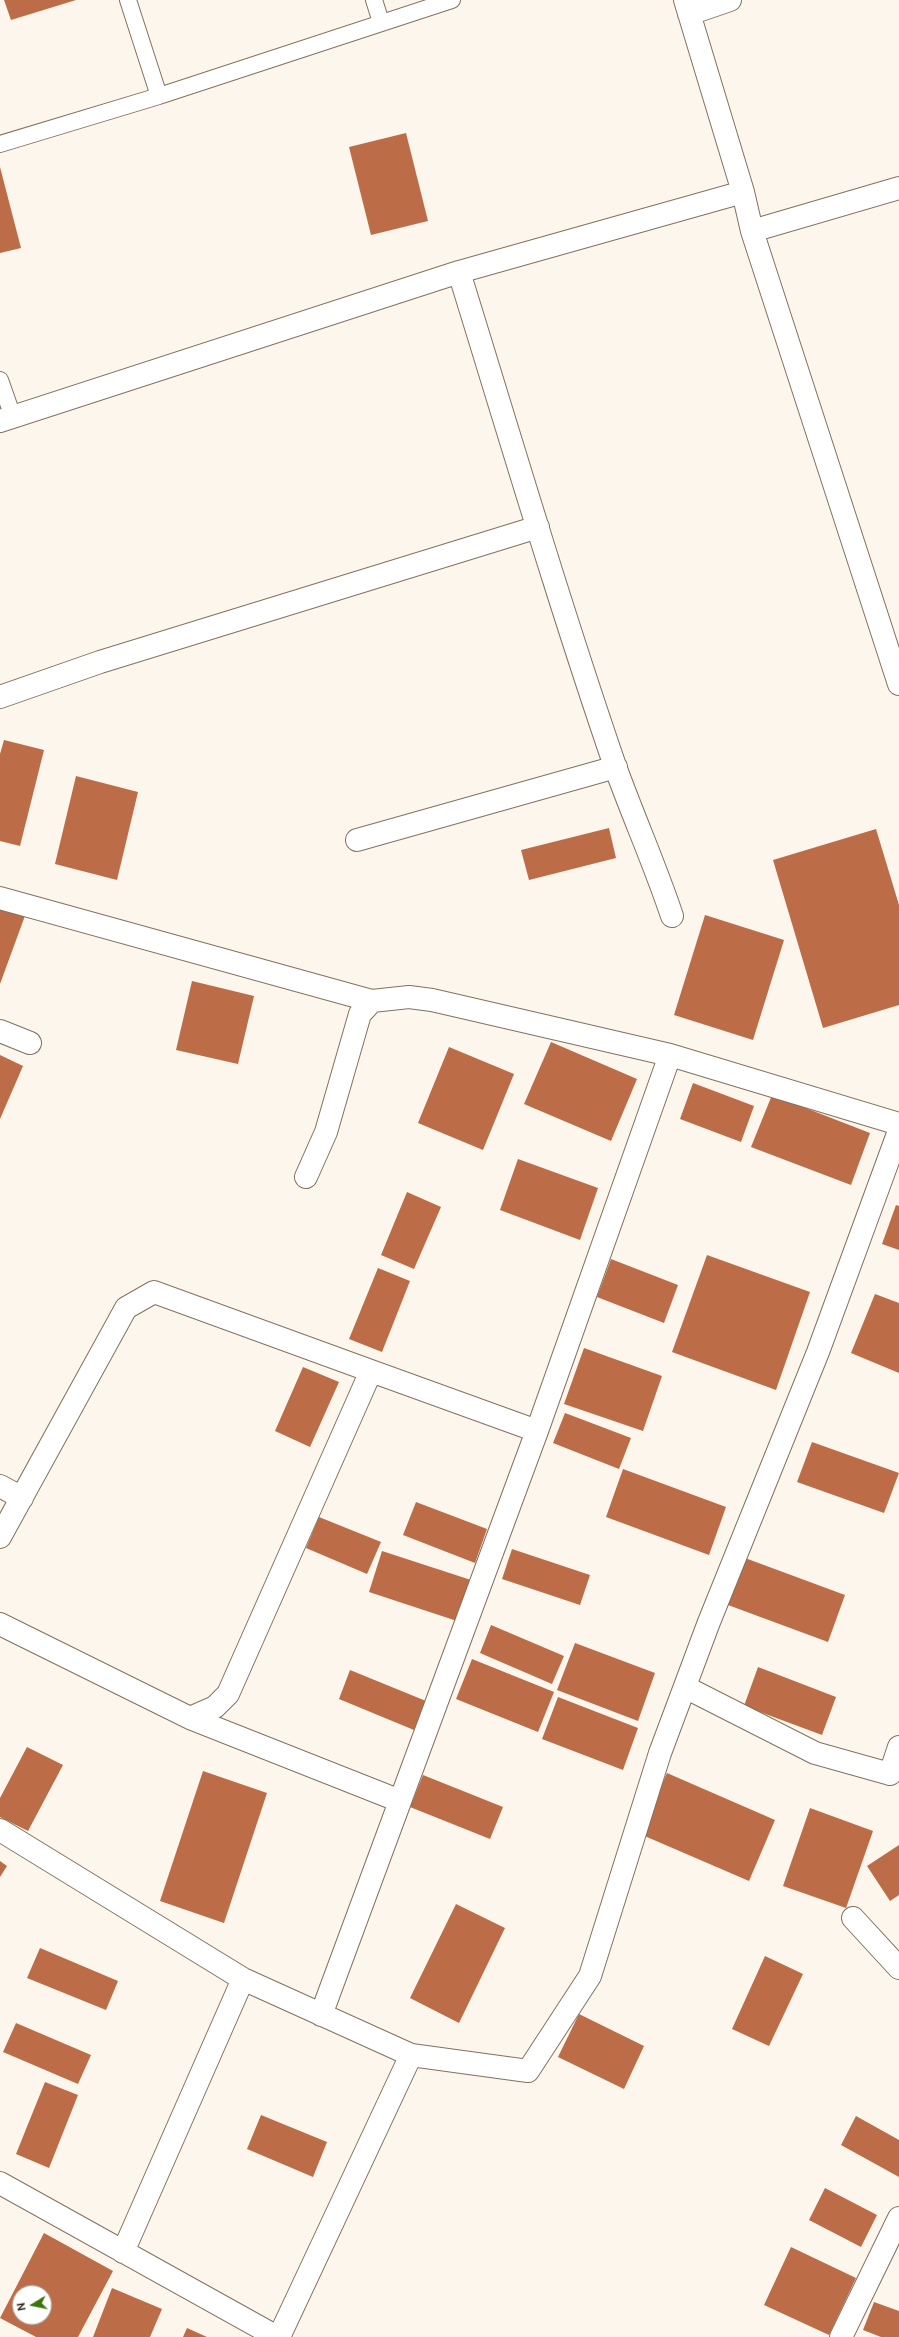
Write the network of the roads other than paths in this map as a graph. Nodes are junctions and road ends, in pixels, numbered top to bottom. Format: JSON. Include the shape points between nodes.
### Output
{"nodes":[{"id":1,"x":128,"y":0,"type":"edge"},
{"id":2,"x":374,"y":0,"type":"edge"},
{"id":3,"x":452,"y":0,"type":"edge"},
{"id":4,"x":730,"y":0,"type":"edge"},
{"id":5,"x":687,"y":7,"type":"edge"},
{"id":6,"x":381,"y":22,"type":"junction"},
{"id":7,"x":159,"y":96,"type":"junction"},
{"id":8,"x":0,"y":144,"type":"edge"},
{"id":9,"x":899,"y":188,"type":"edge"},
{"id":10,"x":743,"y":192,"type":"junction"},
{"id":11,"x":752,"y":231,"type":"junction"},
{"id":12,"x":459,"y":272,"type":"junction"},
{"id":13,"x":0,"y":380,"type":"edge"},
{"id":14,"x":6,"y":419,"type":"edge"},
{"id":15,"x":538,"y":527,"type":"junction"},
{"id":16,"x":899,"y":684,"type":"edge"},
{"id":17,"x":0,"y":697,"type":"edge"},
{"id":18,"x":616,"y":767,"type":"junction"},
{"id":19,"x":357,"y":840,"type":"dead end"},
{"id":20,"x":0,"y":898,"type":"edge"},
{"id":21,"x":672,"y":916,"type":"dead end"},
{"id":22,"x":372,"y":1001,"type":"junction"},
{"id":23,"x":0,"y":1031,"type":"edge"},
{"id":24,"x":30,"y":1043,"type":"dead end"},
{"id":25,"x":670,"y":1055,"type":"junction"},
{"id":26,"x":899,"y":1124,"type":"edge"},
{"id":27,"x":899,"y":1131,"type":"edge"},
{"id":28,"x":306,"y":1177,"type":"dead end"},
{"id":29,"x":371,"y":1371,"type":"junction"},
{"id":30,"x":536,"y":1431,"type":"junction"},
{"id":31,"x":0,"y":1486,"type":"edge"},
{"id":32,"x":22,"y":1498,"type":"junction"},
{"id":33,"x":0,"y":1537,"type":"edge"},
{"id":34,"x":0,"y":1624,"type":"edge"},
{"id":35,"x":685,"y":1687,"type":"junction"},
{"id":36,"x":190,"y":1718,"type":"junction"},
{"id":37,"x":899,"y":1747,"type":"edge"},
{"id":38,"x":895,"y":1770,"type":"edge"},
{"id":39,"x":400,"y":1801,"type":"junction"},
{"id":40,"x":0,"y":1830,"type":"edge"},
{"id":41,"x":853,"y":1918,"type":"dead end"},
{"id":42,"x":899,"y":1968,"type":"edge"},
{"id":43,"x":243,"y":1979,"type":"junction"},
{"id":44,"x":321,"y":2015,"type":"junction"},
{"id":45,"x":411,"y":2055,"type":"junction"},
{"id":46,"x":0,"y":2183,"type":"edge"},
{"id":47,"x":899,"y":2218,"type":"edge"},
{"id":48,"x":123,"y":2252,"type":"junction"},
{"id":49,"x":278,"y":2337,"type":"edge"},
{"id":50,"x":842,"y":2337,"type":"edge"}],
"edges":[{"from":1,"to":7,"type":"lane"},
{"from":2,"to":6,"type":"lane"},
{"from":3,"to":6,"type":"lane"},
{"from":4,"to":5,"type":"street"},
{"from":5,"to":10,"type":"street"},
{"from":6,"to":7,"type":"lane"},
{"from":7,"to":8,"type":"lane"},
{"from":9,"to":11,"type":"street"},
{"from":10,"to":11,"type":"street"},
{"from":10,"to":12,"type":"street"},
{"from":11,"to":16,"type":"street"},
{"from":12,"to":14,"type":"street"},
{"from":12,"to":15,"type":"street"},
{"from":13,"to":14,"type":"lane"},
{"from":15,"to":17,"type":"street","via":[[100,662]]},
{"from":15,"to":18,"type":"street"},
{"from":18,"to":19,"type":"street"},
{"from":18,"to":21,"type":"street"},
{"from":20,"to":22,"type":"street"},
{"from":22,"to":25,"type":"street","via":[[409,997],[432,1000]]},
{"from":22,"to":28,"type":"street","via":[[360,1014],[326,1132]]},
{"from":23,"to":24,"type":"street"},
{"from":25,"to":26,"type":"street"},
{"from":25,"to":30,"type":"street"},
{"from":27,"to":35,"type":"street","via":[[818,1352]]},
{"from":29,"to":30,"type":"street"},
{"from":29,"to":32,"type":"street","via":[[154,1292],[126,1308]]},
{"from":29,"to":36,"type":"street","via":[[228,1694],[215,1707]]},
{"from":30,"to":39,"type":"street"},
{"from":31,"to":32,"type":"street"},
{"from":32,"to":33,"type":"street"},
{"from":34,"to":36,"type":"street"},
{"from":35,"to":38,"type":"street","via":[[815,1753]]},
{"from":35,"to":45,"type":"street","via":[[660,1753],[590,1976],[528,2072]]},
{"from":36,"to":39,"type":"street"},
{"from":37,"to":38,"type":"street"},
{"from":39,"to":44,"type":"street"},
{"from":40,"to":43,"type":"street"},
{"from":41,"to":42,"type":"street"},
{"from":43,"to":44,"type":"street"},
{"from":43,"to":48,"type":"street"},
{"from":44,"to":45,"type":"street"},
{"from":45,"to":49,"type":"street"},
{"from":46,"to":48,"type":"street"},
{"from":47,"to":50,"type":"street"},
{"from":48,"to":49,"type":"street"}]}
